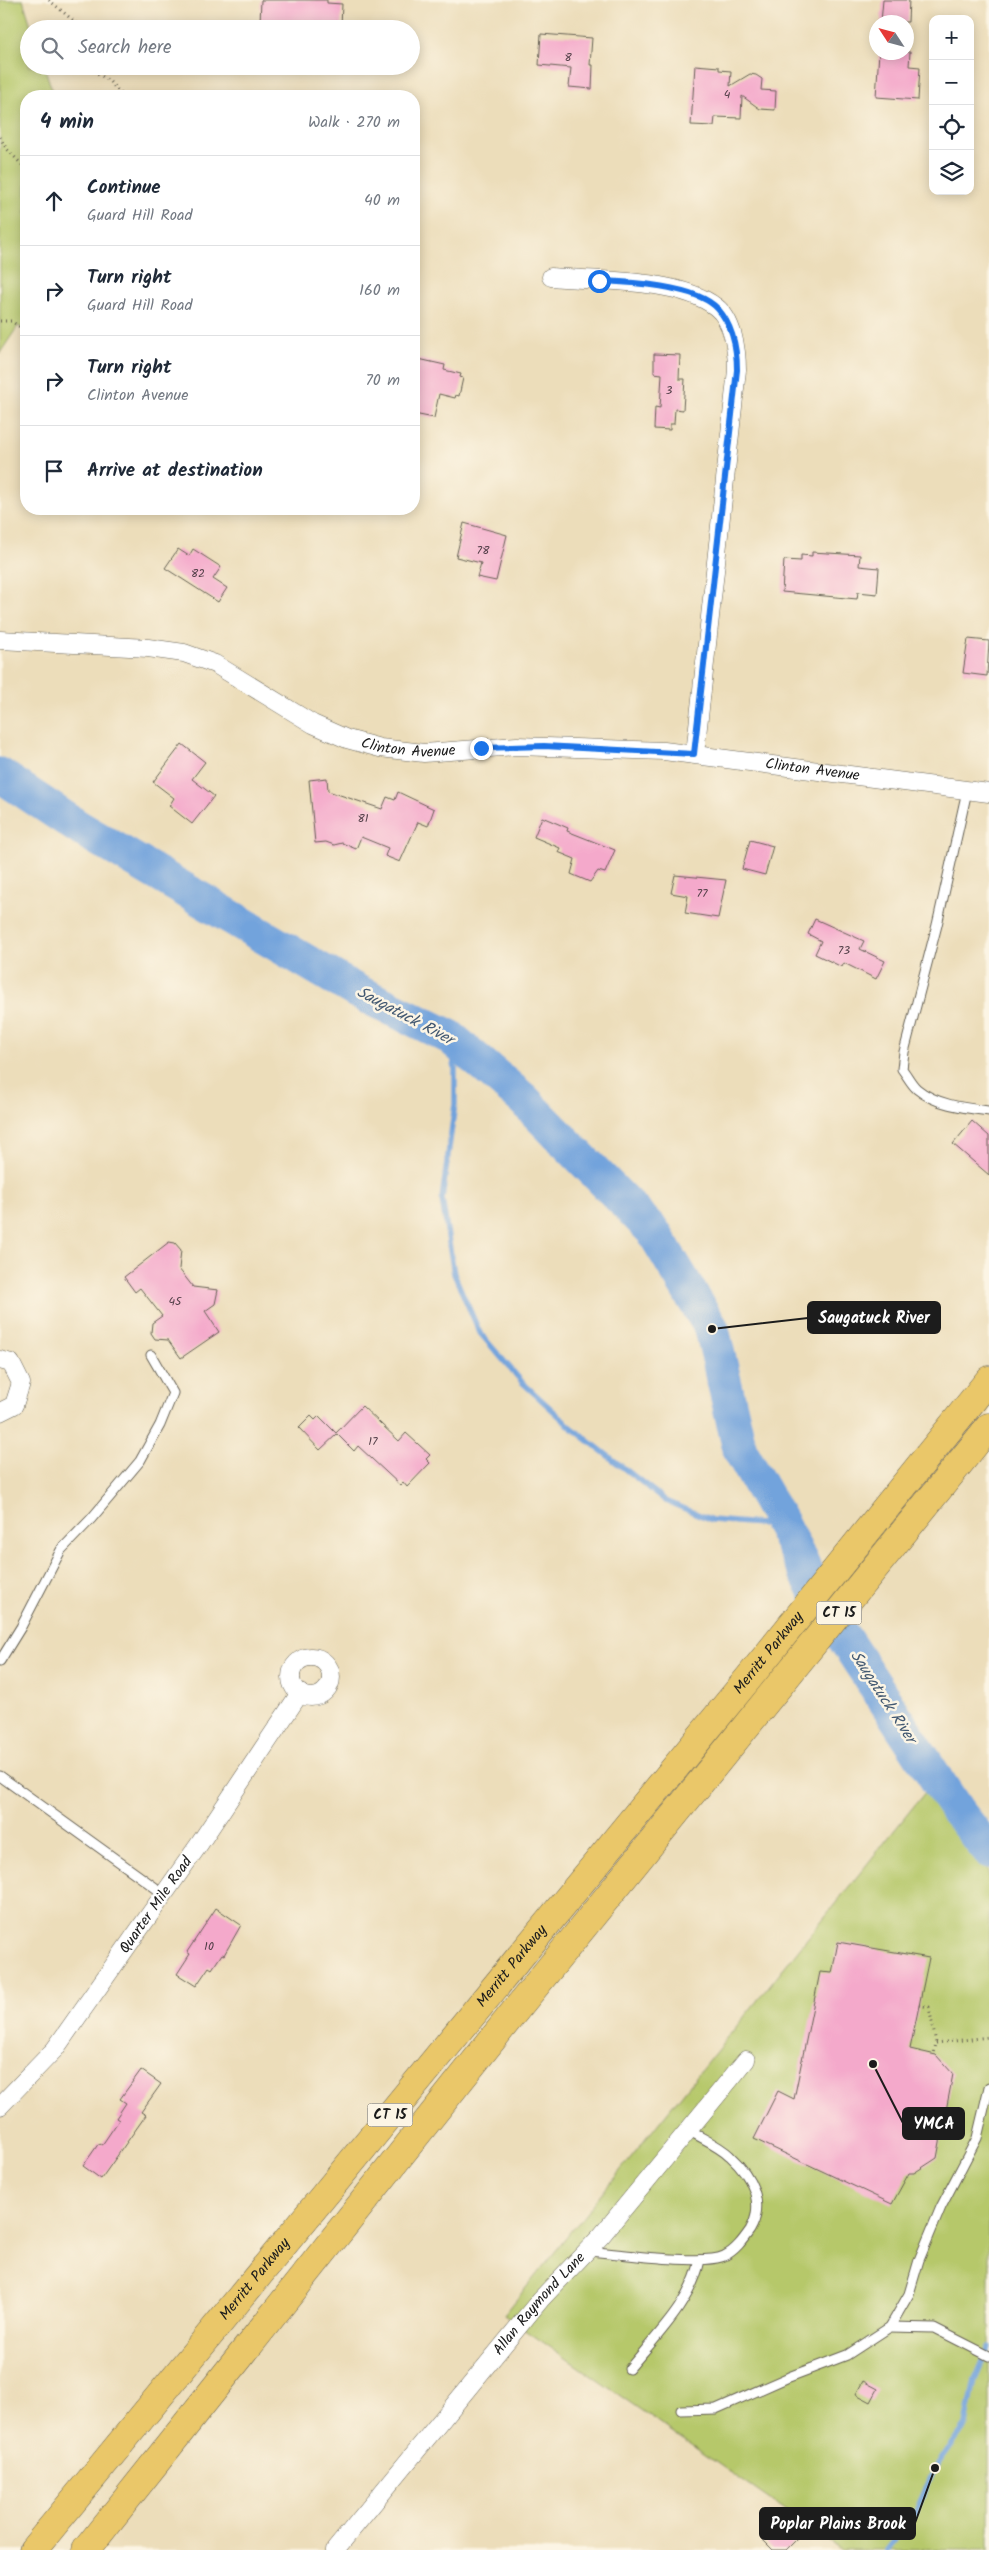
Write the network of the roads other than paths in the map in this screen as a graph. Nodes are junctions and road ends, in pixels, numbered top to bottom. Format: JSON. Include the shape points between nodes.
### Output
{"nodes":[{"id":1,"x":551,"y":277,"type":"dead end"},
{"id":2,"x":0,"y":640,"type":"edge"},
{"id":3,"x":694,"y":754,"type":"junction"},
{"id":4,"x":967,"y":791,"type":"junction"},
{"id":5,"x":989,"y":793,"type":"edge"},
{"id":6,"x":989,"y":1111,"type":"edge"},
{"id":7,"x":151,"y":1355,"type":"dead end"},
{"id":8,"x":0,"y":1360,"type":"edge"},
{"id":9,"x":989,"y":1380,"type":"edge"},
{"id":10,"x":0,"y":1412,"type":"edge"},
{"id":11,"x":989,"y":1427,"type":"edge"},
{"id":12,"x":0,"y":1661,"type":"edge"},
{"id":13,"x":300,"y":1694,"type":"dead end"},
{"id":14,"x":0,"y":1776,"type":"edge"},
{"id":15,"x":164,"y":1894,"type":"junction"},
{"id":16,"x":746,"y":2060,"type":"dead end"},
{"id":17,"x":989,"y":2087,"type":"edge"},
{"id":18,"x":0,"y":2106,"type":"edge"},
{"id":19,"x":688,"y":2130,"type":"junction"},
{"id":20,"x":584,"y":2251,"type":"junction"},
{"id":21,"x":700,"y":2260,"type":"junction"},
{"id":22,"x":274,"y":2316,"type":"junction"},
{"id":23,"x":890,"y":2327,"type":"junction"},
{"id":24,"x":989,"y":2356,"type":"edge"},
{"id":25,"x":630,"y":2369,"type":"dead end"},
{"id":26,"x":681,"y":2410,"type":"dead end"},
{"id":27,"x":33,"y":2550,"type":"edge"},
{"id":28,"x":86,"y":2550,"type":"edge"},
{"id":29,"x":100,"y":2550,"type":"edge"},
{"id":30,"x":335,"y":2550,"type":"edge"}],
"edges":[{"from":1,"to":3,"type":"street","via":[[665,286],[684,291],[717,307],[733,338],[737,370]]},
{"from":2,"to":3,"type":"street","name":"Clinton Avenue","via":[[148,648],[200,658],[230,671],[313,724],[347,739],[380,748],[424,753],[544,746]]},
{"from":3,"to":4,"type":"street","name":"Clinton Avenue"},
{"from":4,"to":5,"type":"street","name":"Clinton Avenue"},
{"from":4,"to":6,"type":"lane","via":[[902,1069],[916,1088],[938,1100]]},
{"from":7,"to":12,"type":"lane","via":[[173,1393],[160,1425],[140,1461],[62,1550],[22,1627]]},
{"from":8,"to":10,"type":"street","via":[[11,1363],[21,1383],[14,1405]]},
{"from":9,"to":27,"type":"highway","name":"Merritt Parkway","number":"CT 15"},
{"from":11,"to":22,"type":"highway","name":"Merritt Parkway","number":"CT 15","via":[[515,2011]]},
{"from":13,"to":15,"type":"street","name":"Quarter Mile Road"},
{"from":14,"to":15,"type":"lane"},
{"from":15,"to":18,"type":"street","name":"Quarter Mile Road","via":[[55,2049]]},
{"from":16,"to":19,"type":"street","name":"Allan Raymond Lane"},
{"from":17,"to":23,"type":"lane","via":[[977,2138],[941,2207],[909,2294]]},
{"from":19,"to":20,"type":"street","name":"Allan Raymond Lane","via":[[601,2236]]},
{"from":19,"to":21,"type":"lane","via":[[729,2155],[747,2175],[758,2199],[755,2221],[742,2243],[723,2257]]},
{"from":20,"to":21,"type":"lane"},
{"from":20,"to":30,"type":"street","name":"Allan Raymond Lane","via":[[540,2299]]},
{"from":21,"to":25,"type":"lane","via":[[687,2296]]},
{"from":22,"to":28,"type":"highway","name":"Merritt Parkway","number":"CT 15"},
{"from":22,"to":29,"type":"highway"},
{"from":23,"to":24,"type":"lane","via":[[934,2328]]},
{"from":23,"to":26,"type":"lane","via":[[848,2354],[716,2409]]}]}
